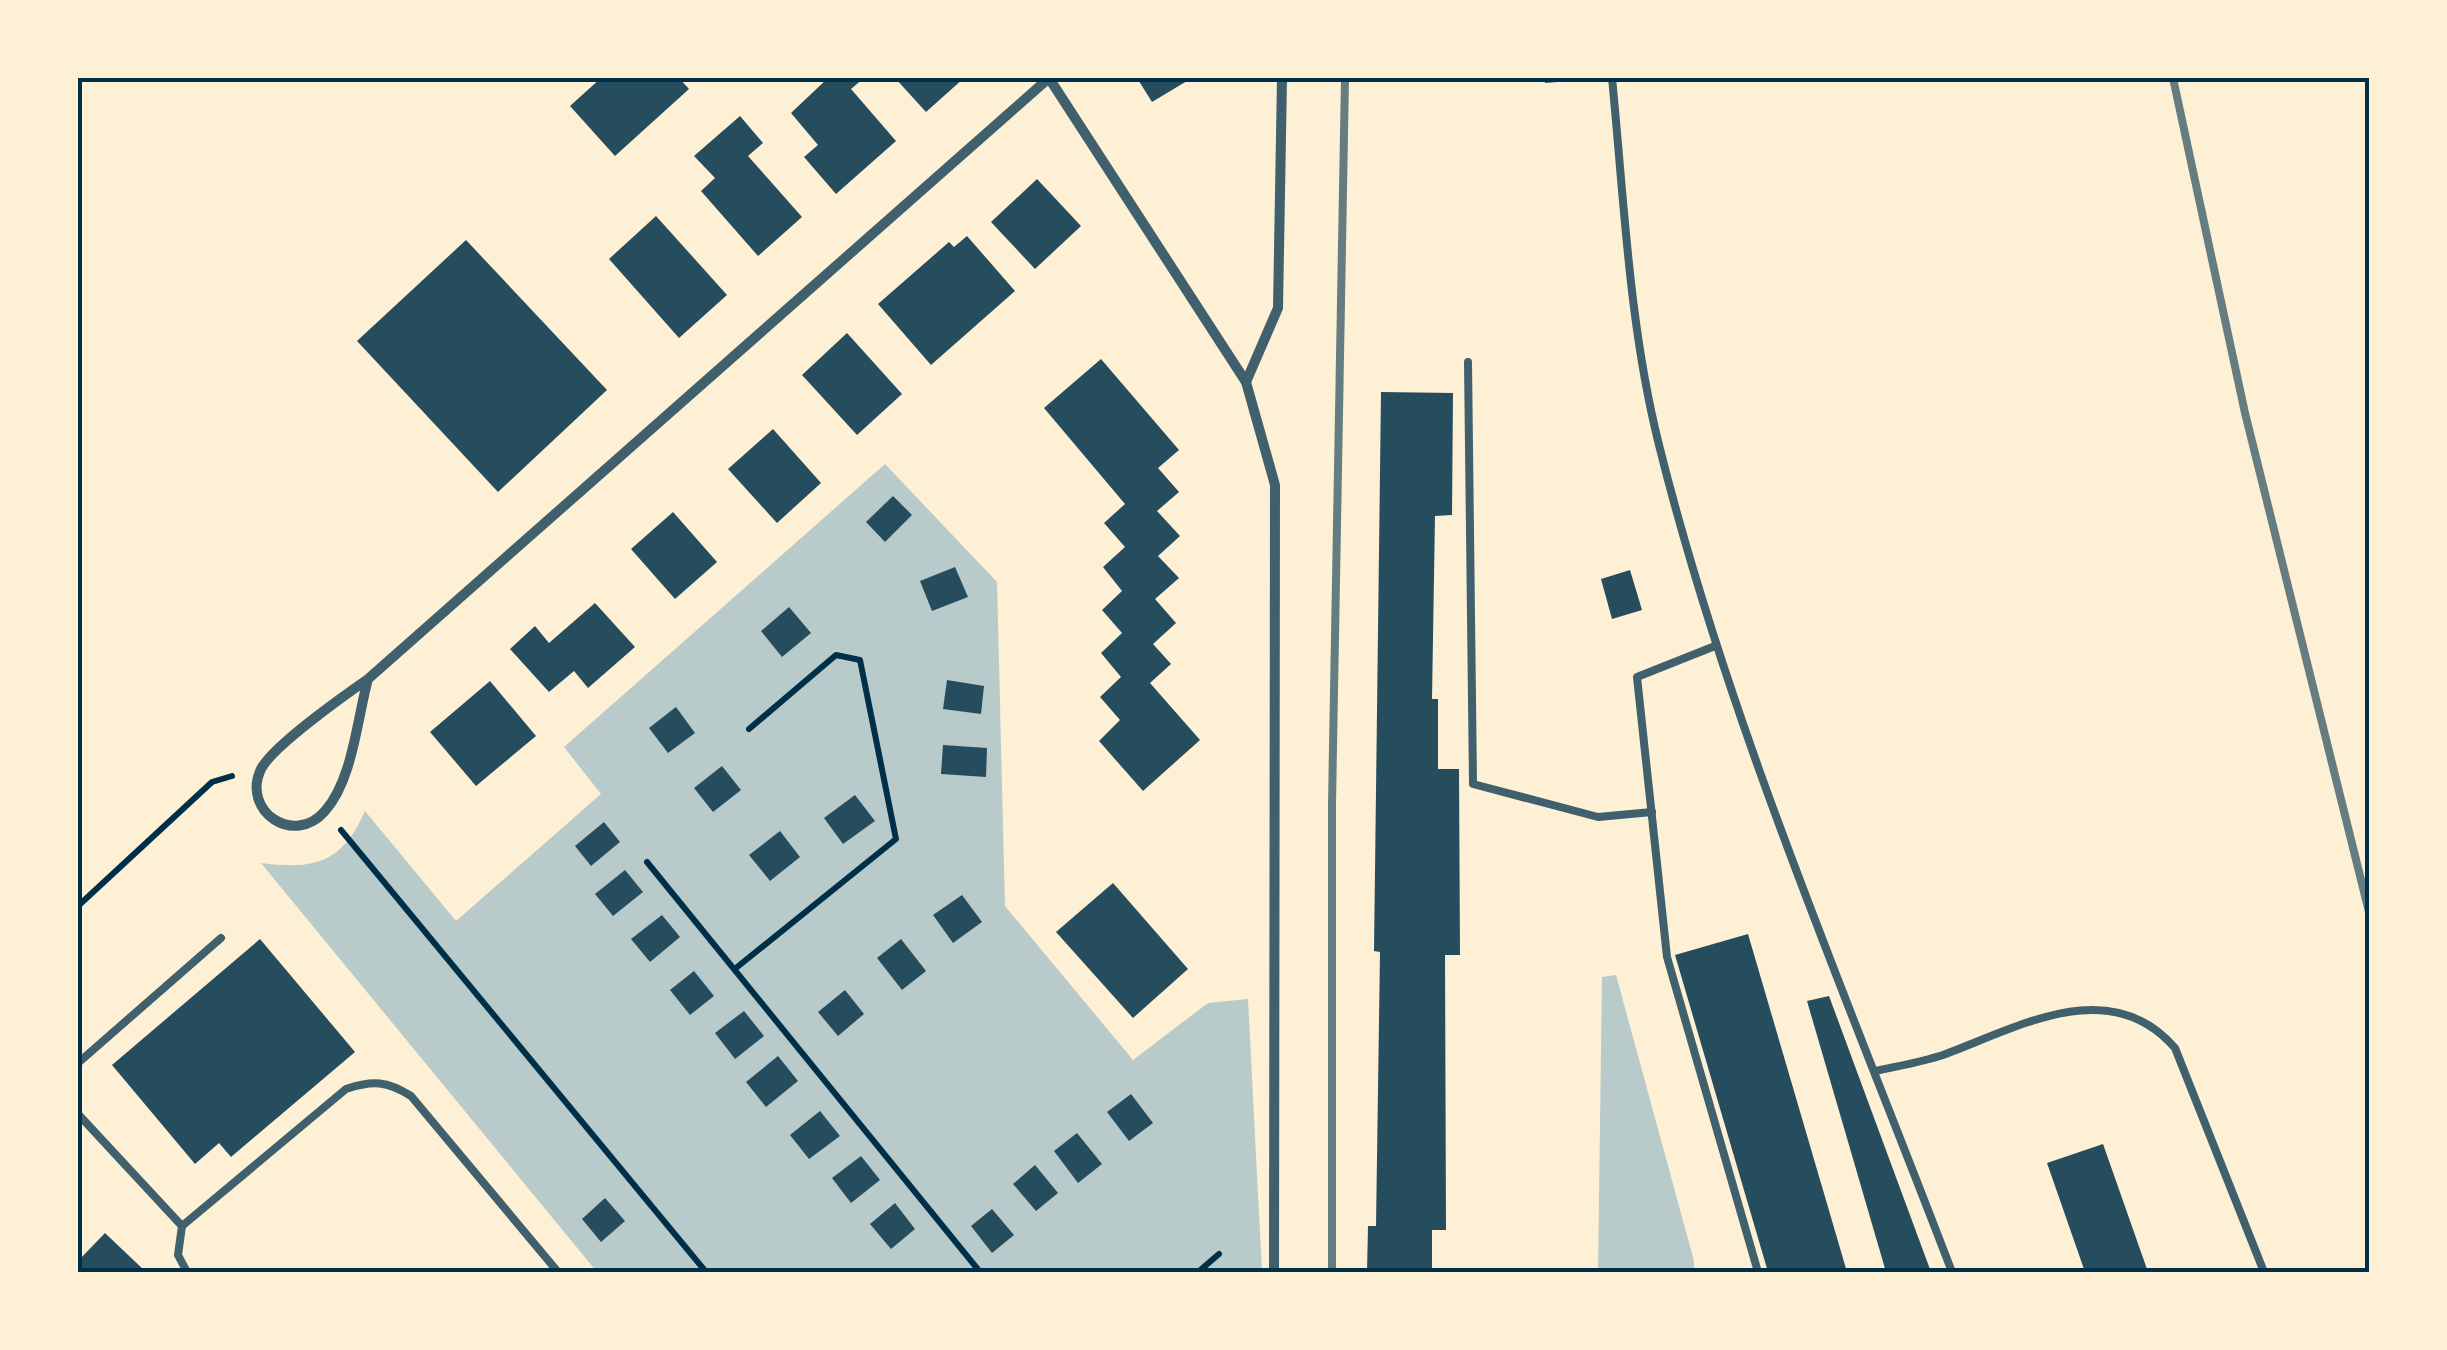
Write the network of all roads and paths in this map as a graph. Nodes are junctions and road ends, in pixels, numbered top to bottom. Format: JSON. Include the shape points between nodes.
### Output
{"nodes":[{"id":1,"x":1049,"y":78,"type":"edge"},
{"id":2,"x":1282,"y":78,"type":"edge"},
{"id":3,"x":1612,"y":78,"type":"edge"},
{"id":4,"x":1468,"y":362,"type":"dead end"},
{"id":5,"x":1246,"y":382,"type":"junction"},
{"id":6,"x":1716,"y":646,"type":"junction"},
{"id":7,"x":368,"y":679,"type":"junction"},
{"id":8,"x":749,"y":729,"type":"dead end"},
{"id":9,"x":262,"y":767,"type":"junction"},
{"id":10,"x":326,"y":811,"type":"junction"},
{"id":11,"x":1652,"y":812,"type":"junction"},
{"id":12,"x":647,"y":862,"type":"dead end"},
{"id":13,"x":78,"y":906,"type":"edge"},
{"id":14,"x":221,"y":938,"type":"dead end"},
{"id":15,"x":736,"y":968,"type":"junction"},
{"id":16,"x":78,"y":1063,"type":"edge"},
{"id":17,"x":1876,"y":1072,"type":"junction"},
{"id":18,"x":78,"y":1114,"type":"edge"},
{"id":19,"x":182,"y":1226,"type":"junction"},
{"id":20,"x":1219,"y":1254,"type":"dead end"},
{"id":21,"x":188,"y":1272,"type":"edge"},
{"id":22,"x":558,"y":1272,"type":"edge"},
{"id":23,"x":706,"y":1272,"type":"edge"},
{"id":24,"x":980,"y":1272,"type":"edge"},
{"id":25,"x":1198,"y":1272,"type":"edge"},
{"id":26,"x":1274,"y":1272,"type":"edge"},
{"id":27,"x":1758,"y":1272,"type":"edge"},
{"id":28,"x":1952,"y":1272,"type":"edge"},
{"id":29,"x":2264,"y":1272,"type":"edge"}],
"edges":[{"from":1,"to":5,"type":"street"},
{"from":1,"to":7,"type":"street"},
{"from":2,"to":5,"type":"street","via":[[1278,308]]},
{"from":3,"to":6,"type":"lane","via":[[1635,303],[1658,442]]},
{"from":4,"to":11,"type":"lane","via":[[1473,784],[1598,816]]},
{"from":5,"to":26,"type":"street","via":[[1275,485]]},
{"from":6,"to":11,"type":"lane","via":[[1638,678]]},
{"from":6,"to":17,"type":"lane"},
{"from":7,"to":9,"type":"street"},
{"from":7,"to":10,"type":"street","via":[[342,782]]},
{"from":8,"to":15,"type":"path","via":[[836,655],[860,660],[896,838]]},
{"from":9,"to":10,"type":"street","via":[[257,793],[264,813],[284,827],[307,826]]},
{"from":9,"to":13,"type":"path","via":[[212,782]]},
{"from":10,"to":23,"type":"path"},
{"from":11,"to":27,"type":"lane","via":[[1667,957]]},
{"from":12,"to":15,"type":"path"},
{"from":14,"to":16,"type":"lane"},
{"from":15,"to":24,"type":"path"},
{"from":17,"to":28,"type":"lane"},
{"from":17,"to":29,"type":"lane","via":[[2088,1009],[2122,1011],[2156,1026],[2175,1048]]},
{"from":18,"to":19,"type":"lane"},
{"from":19,"to":21,"type":"lane","via":[[178,1255]]},
{"from":19,"to":22,"type":"lane","via":[[346,1089],[369,1081],[411,1096]]},
{"from":20,"to":25,"type":"path"}]}
